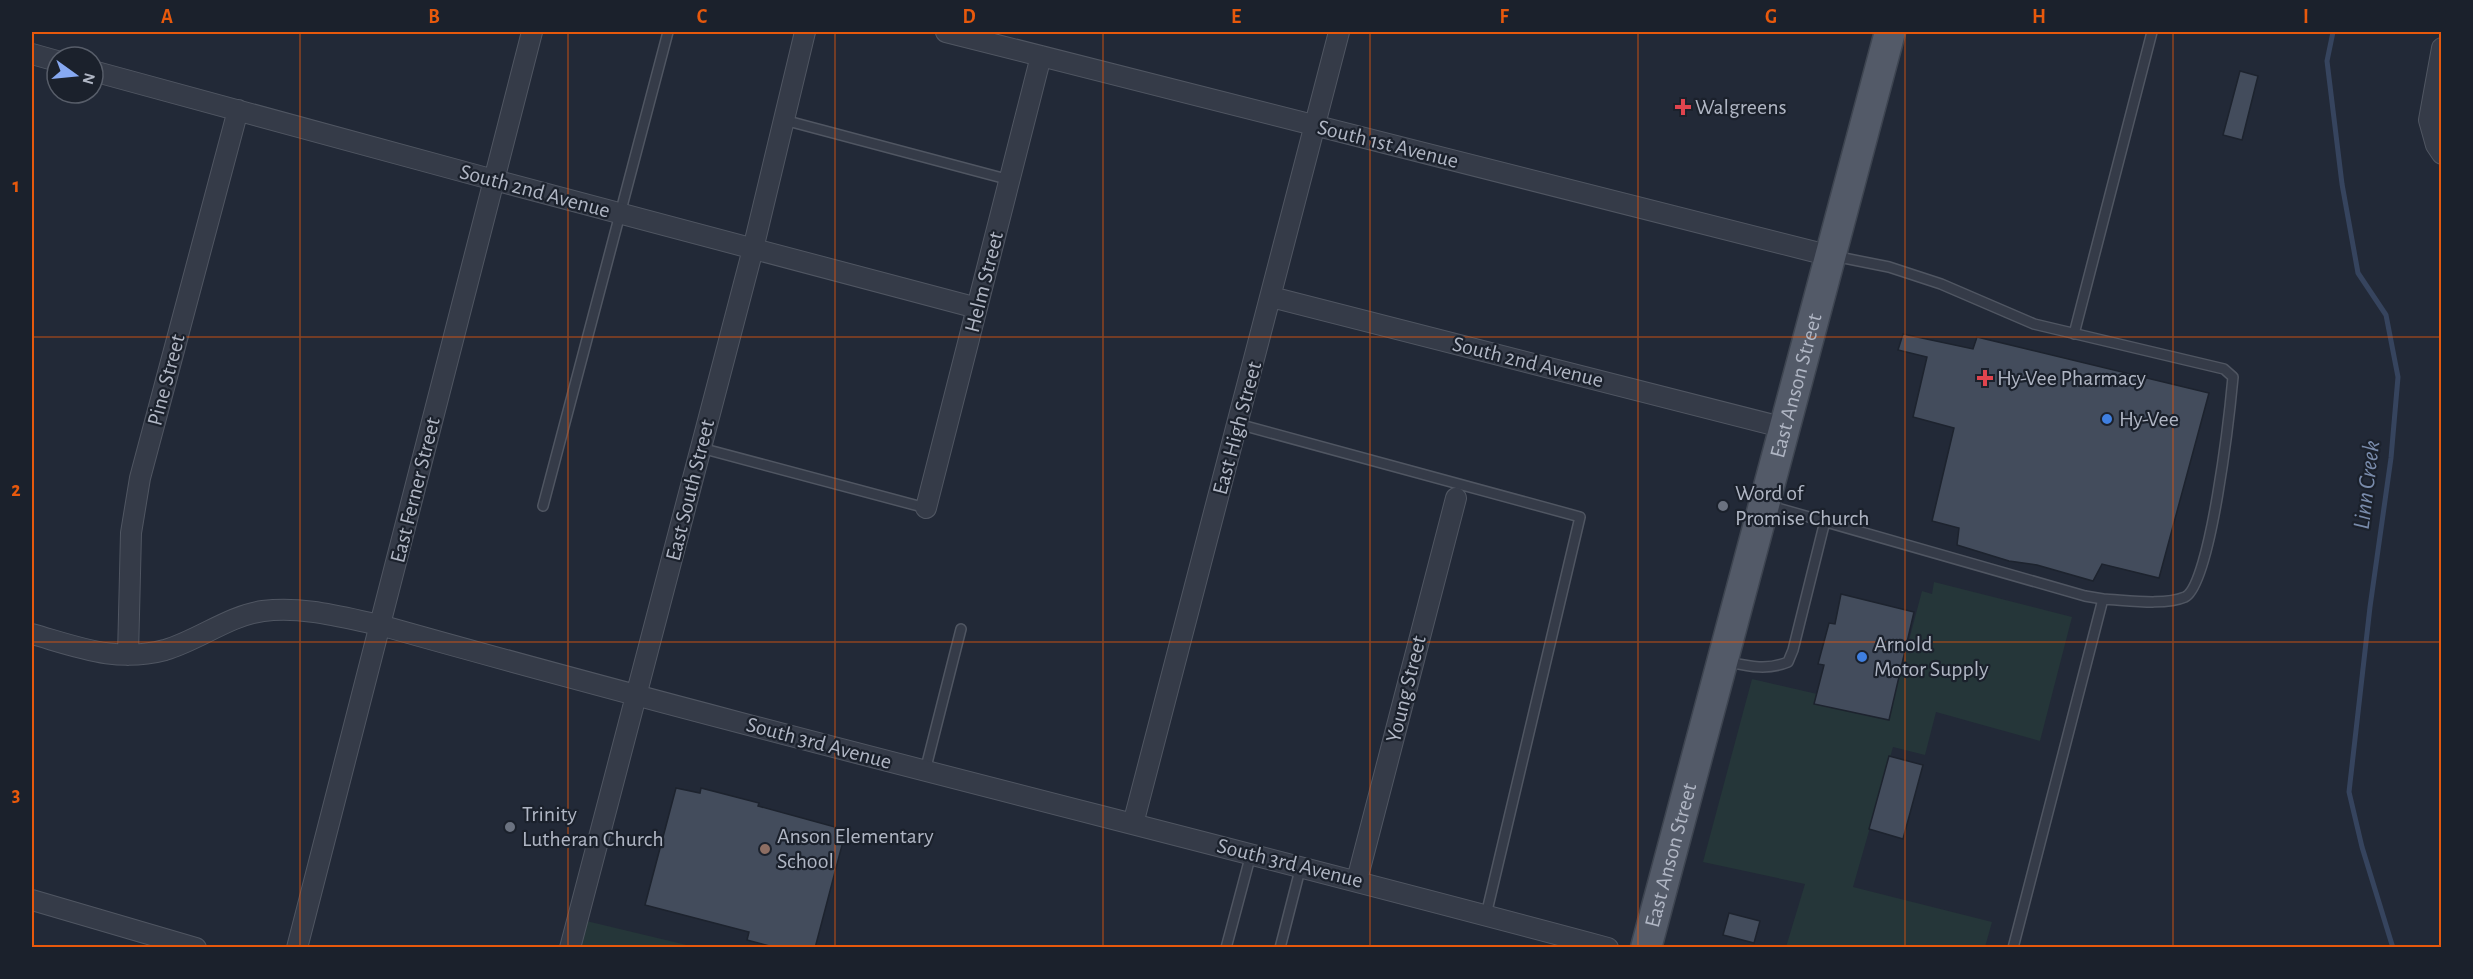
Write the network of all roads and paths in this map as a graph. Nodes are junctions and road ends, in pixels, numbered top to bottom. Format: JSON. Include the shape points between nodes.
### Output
{"nodes":[{"id":1,"x":532,"y":32,"type":"edge"},
{"id":2,"x":668,"y":32,"type":"edge"},
{"id":3,"x":805,"y":32,"type":"edge"},
{"id":4,"x":946,"y":32,"type":"edge"},
{"id":5,"x":1339,"y":32,"type":"edge"},
{"id":6,"x":1890,"y":32,"type":"edge"},
{"id":7,"x":2152,"y":32,"type":"edge"},
{"id":8,"x":2442,"y":48,"type":"edge"},
{"id":9,"x":1041,"y":56,"type":"junction"},
{"id":10,"x":105,"y":74,"type":"edge"},
{"id":11,"x":238,"y":110,"type":"junction"},
{"id":12,"x":784,"y":120,"type":"junction"},
{"id":13,"x":1316,"y":125,"type":"junction"},
{"id":14,"x":2442,"y":154,"type":"edge"},
{"id":15,"x":494,"y":180,"type":"junction"},
{"id":16,"x":1010,"y":180,"type":"junction"},
{"id":17,"x":621,"y":214,"type":"junction"},
{"id":18,"x":753,"y":249,"type":"junction"},
{"id":19,"x":1831,"y":256,"type":"junction"},
{"id":20,"x":1271,"y":297,"type":"junction"},
{"id":21,"x":977,"y":308,"type":"junction"},
{"id":22,"x":2074,"y":334,"type":"junction"},
{"id":23,"x":1238,"y":424,"type":"junction"},
{"id":24,"x":1785,"y":428,"type":"junction"},
{"id":25,"x":701,"y":448,"type":"junction"},
{"id":26,"x":1456,"y":498,"type":"dead end"},
{"id":27,"x":1765,"y":504,"type":"junction"},
{"id":28,"x":543,"y":506,"type":"dead end"},
{"id":29,"x":926,"y":508,"type":"joint"},
{"id":30,"x":1826,"y":521,"type":"junction"},
{"id":31,"x":2103,"y":599,"type":"junction"},
{"id":32,"x":380,"y":625,"type":"junction"},
{"id":33,"x":961,"y":629,"type":"dead end"},
{"id":34,"x":32,"y":634,"type":"edge"},
{"id":35,"x":128,"y":655,"type":"junction"},
{"id":36,"x":1723,"y":660,"type":"junction"},
{"id":37,"x":638,"y":695,"type":"junction"},
{"id":38,"x":925,"y":771,"type":"junction"},
{"id":39,"x":1133,"y":824,"type":"junction"},
{"id":40,"x":1251,"y":854,"type":"junction"},
{"id":41,"x":1301,"y":866,"type":"junction"},
{"id":42,"x":1357,"y":880,"type":"junction"},
{"id":43,"x":32,"y":900,"type":"edge"},
{"id":44,"x":1486,"y":915,"type":"junction"},
{"id":45,"x":196,"y":948,"type":"edge"},
{"id":46,"x":297,"y":948,"type":"edge"},
{"id":47,"x":570,"y":948,"type":"edge"},
{"id":48,"x":1226,"y":948,"type":"edge"},
{"id":49,"x":1280,"y":948,"type":"edge"},
{"id":50,"x":1608,"y":948,"type":"edge"},
{"id":51,"x":1646,"y":948,"type":"edge"},
{"id":52,"x":2013,"y":948,"type":"edge"}],
"edges":[{"from":1,"to":15,"type":"street","name":"East Ferner Street"},
{"from":2,"to":17,"type":"lane"},
{"from":3,"to":12,"type":"street","name":"East South Street"},
{"from":4,"to":9,"type":"street","name":"South 1st Avenue"},
{"from":5,"to":13,"type":"street","name":"East High Street"},
{"from":6,"to":19,"type":"main road","name":"East Anson Street"},
{"from":7,"to":22,"type":"lane"},
{"from":8,"to":14,"type":"street","via":[[2428,120]]},
{"from":9,"to":13,"type":"street","name":"South 1st Avenue"},
{"from":9,"to":16,"type":"street","name":"Helm Street"},
{"from":10,"to":11,"type":"street","name":"South 2nd Avenue"},
{"from":11,"to":15,"type":"street","name":"South 2nd Avenue"},
{"from":11,"to":35,"type":"street","name":"Pine Street","via":[[140,478],[131,533]]},
{"from":12,"to":16,"type":"lane"},
{"from":12,"to":18,"type":"street","name":"East South Street"},
{"from":13,"to":19,"type":"street","name":"South 1st Avenue"},
{"from":13,"to":20,"type":"street","name":"East High Street"},
{"from":15,"to":17,"type":"street","name":"South 2nd Avenue"},
{"from":15,"to":32,"type":"street","name":"East Ferner Street"},
{"from":16,"to":21,"type":"street","name":"Helm Street"},
{"from":17,"to":18,"type":"street","name":"South 2nd Avenue"},
{"from":17,"to":28,"type":"lane"},
{"from":18,"to":21,"type":"street","name":"South 2nd Avenue"},
{"from":18,"to":25,"type":"street","name":"East South Street"},
{"from":19,"to":22,"type":"lane","via":[[1889,267],[1941,284],[2034,324]]},
{"from":19,"to":24,"type":"main road","name":"East Anson Street"},
{"from":20,"to":23,"type":"street","name":"East High Street"},
{"from":20,"to":24,"type":"street","name":"South 2nd Avenue"},
{"from":21,"to":29,"type":"street","name":"Helm Street"},
{"from":22,"to":31,"type":"lane","via":[[2224,369],[2233,377],[2206,556],[2195,586],[2186,597],[2156,602]]},
{"from":23,"to":39,"type":"street","name":"East High Street"},
{"from":23,"to":44,"type":"lane","via":[[1580,517]]},
{"from":24,"to":27,"type":"main road","name":"East Anson Street"},
{"from":25,"to":29,"type":"lane"},
{"from":25,"to":37,"type":"street","name":"East South Street"},
{"from":26,"to":42,"type":"street","name":"Young Street"},
{"from":27,"to":30,"type":"lane"},
{"from":27,"to":36,"type":"main road","name":"East Anson Street"},
{"from":30,"to":31,"type":"lane"},
{"from":30,"to":36,"type":"lane","via":[[1788,662],[1775,668],[1755,668]]},
{"from":31,"to":52,"type":"lane"},
{"from":32,"to":35,"type":"street","name":"South 3rd Avenue","via":[[306,610],[261,611],[221,624],[165,650]]},
{"from":32,"to":37,"type":"street","name":"South 3rd Avenue"},
{"from":32,"to":46,"type":"street","name":"East Ferner Street"},
{"from":33,"to":38,"type":"lane"},
{"from":34,"to":35,"type":"street","name":"South 3rd Avenue","via":[[103,655]]},
{"from":36,"to":51,"type":"main road","name":"East Anson Street"},
{"from":37,"to":38,"type":"street","name":"South 3rd Avenue"},
{"from":37,"to":47,"type":"street","name":"East South Street"},
{"from":38,"to":39,"type":"street","name":"South 3rd Avenue"},
{"from":39,"to":40,"type":"street","name":"South 3rd Avenue"},
{"from":40,"to":41,"type":"street","name":"South 3rd Avenue"},
{"from":40,"to":48,"type":"lane"},
{"from":41,"to":42,"type":"street","name":"South 3rd Avenue"},
{"from":41,"to":49,"type":"lane"},
{"from":42,"to":44,"type":"street","name":"South 3rd Avenue"},
{"from":43,"to":45,"type":"street"},
{"from":44,"to":50,"type":"street","name":"South 3rd Avenue"}]}
